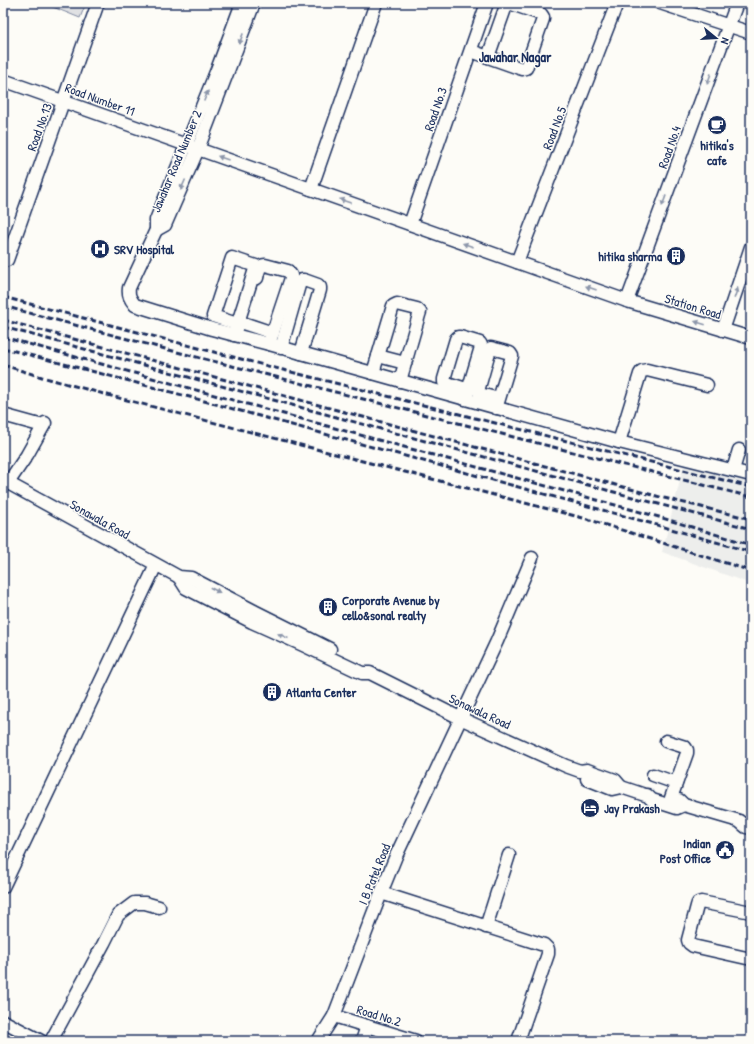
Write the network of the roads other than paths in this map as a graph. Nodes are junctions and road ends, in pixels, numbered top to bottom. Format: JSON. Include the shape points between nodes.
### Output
{"nodes":[{"id":1,"x":98,"y":3,"type":"edge"},
{"id":2,"x":376,"y":3,"type":"edge"},
{"id":3,"x":617,"y":3,"type":"edge"},
{"id":4,"x":660,"y":3,"type":"edge"},
{"id":5,"x":737,"y":3,"type":"edge"},
{"id":6,"x":248,"y":4,"type":"edge"},
{"id":7,"x":487,"y":5,"type":"edge"},
{"id":8,"x":507,"y":6,"type":"edge"},
{"id":9,"x":728,"y":26,"type":"junction"},
{"id":10,"x":751,"y":33,"type":"edge"},
{"id":11,"x":471,"y":51,"type":"junction"},
{"id":12,"x":488,"y":57,"type":"junction"},
{"id":13,"x":3,"y":80,"type":"edge"},
{"id":14,"x":63,"y":101,"type":"junction"},
{"id":15,"x":187,"y":145,"type":"junction"},
{"id":16,"x":198,"y":149,"type":"junction"},
{"id":17,"x":311,"y":189,"type":"junction"},
{"id":18,"x":410,"y":224,"type":"junction"},
{"id":19,"x":156,"y":230,"type":"junction"},
{"id":20,"x":751,"y":247,"type":"edge"},
{"id":21,"x":7,"y":260,"type":"dead end"},
{"id":22,"x":517,"y":262,"type":"junction"},
{"id":23,"x":627,"y":301,"type":"junction"},
{"id":24,"x":216,"y":317,"type":"junction"},
{"id":25,"x":212,"y":329,"type":"junction"},
{"id":26,"x":286,"y":329,"type":"junction"},
{"id":27,"x":238,"y":330,"type":"junction"},
{"id":28,"x":724,"y":330,"type":"junction"},
{"id":29,"x":307,"y":334,"type":"junction"},
{"id":30,"x":751,"y":338,"type":"edge"},
{"id":31,"x":274,"y":342,"type":"junction"},
{"id":32,"x":301,"y":353,"type":"junction"},
{"id":33,"x":378,"y":356,"type":"junction"},
{"id":34,"x":405,"y":364,"type":"junction"},
{"id":35,"x":373,"y":373,"type":"junction"},
{"id":36,"x":400,"y":381,"type":"junction"},
{"id":37,"x":707,"y":385,"type":"dead end"},
{"id":38,"x":3,"y":415,"type":"edge"},
{"id":39,"x":619,"y":442,"type":"junction"},
{"id":40,"x":739,"y":450,"type":"dead end"},
{"id":41,"x":733,"y":470,"type":"junction"},
{"id":42,"x":751,"y":474,"type":"edge"},
{"id":43,"x":6,"y":484,"type":"edge"},
{"id":44,"x":532,"y":558,"type":"dead end"},
{"id":45,"x":156,"y":565,"type":"junction"},
{"id":46,"x":460,"y":718,"type":"junction"},
{"id":47,"x":666,"y":741,"type":"dead end"},
{"id":48,"x":653,"y":775,"type":"dead end"},
{"id":49,"x":676,"y":783,"type":"junction"},
{"id":50,"x":647,"y":795,"type":"junction"},
{"id":51,"x":671,"y":798,"type":"junction"},
{"id":52,"x":684,"y":806,"type":"junction"},
{"id":53,"x":745,"y":820,"type":"edge"},
{"id":54,"x":751,"y":828,"type":"edge"},
{"id":55,"x":509,"y":855,"type":"dead end"},
{"id":56,"x":3,"y":886,"type":"edge"},
{"id":57,"x":381,"y":893,"type":"junction"},
{"id":58,"x":159,"y":907,"type":"dead end"},
{"id":59,"x":751,"y":912,"type":"edge"},
{"id":60,"x":486,"y":927,"type":"junction"},
{"id":61,"x":751,"y":959,"type":"edge"},
{"id":62,"x":334,"y":1016,"type":"junction"},
{"id":63,"x":3,"y":1022,"type":"edge"},
{"id":64,"x":367,"y":1026,"type":"junction"},
{"id":65,"x":401,"y":1039,"type":"edge"},
{"id":66,"x":41,"y":1041,"type":"edge"},
{"id":67,"x":51,"y":1041,"type":"edge"},
{"id":68,"x":318,"y":1041,"type":"edge"},
{"id":69,"x":364,"y":1041,"type":"edge"},
{"id":70,"x":416,"y":1041,"type":"edge"},
{"id":71,"x":518,"y":1041,"type":"edge"}],
"edges":[{"from":1,"to":14,"type":"street","name":"Road No.13"},
{"from":2,"to":17,"type":"street"},
{"from":3,"to":22,"type":"street","name":"Road No.5"},
{"from":4,"to":9,"type":"street"},
{"from":5,"to":9,"type":"street","name":"Road No.4"},
{"from":15,"to":6,"type":"street","name":"Jawahar Road Number 2","one_way":true,"via":[[218,67]]},
{"from":6,"to":16,"type":"street","name":"Jawahar Road Number 2","one_way":true},
{"from":7,"to":8,"type":"street"},
{"from":7,"to":11,"type":"street","name":"Road No.3"},
{"from":8,"to":12,"type":"street"},
{"from":8,"to":12,"type":"street","via":[[541,14],[543,17],[528,65],[522,68]]},
{"from":9,"to":10,"type":"street"},
{"from":9,"to":23,"type":"street","name":"Road No.4","one_way":true},
{"from":11,"to":12,"type":"street"},
{"from":11,"to":18,"type":"street","name":"Road No.3"},
{"from":13,"to":14,"type":"street","name":"Road Number 11"},
{"from":14,"to":15,"type":"street","name":"Road Number 11"},
{"from":14,"to":21,"type":"street","name":"Road No.13"},
{"from":15,"to":16,"type":"street","name":"Road Number 11"},
{"from":15,"to":19,"type":"street","name":"Jawahar Road Number 2","via":[[156,220]]},
{"from":17,"to":16,"type":"street","name":"Road Number 11","one_way":true},
{"from":16,"to":19,"type":"street","name":"Jawahar Road Number 2","one_way":true,"via":[[165,225]]},
{"from":18,"to":17,"type":"street","name":"Road Number 11","one_way":true},
{"from":22,"to":18,"type":"street","name":"Station Road","one_way":true},
{"from":19,"to":25,"type":"street","via":[[129,288],[130,300],[135,305]]},
{"from":28,"to":20,"type":"street","one_way":true},
{"from":23,"to":22,"type":"street","name":"Station Road","one_way":true},
{"from":28,"to":23,"type":"street","name":"Station Road","one_way":true},
{"from":24,"to":25,"type":"street"},
{"from":24,"to":27,"type":"street"},
{"from":24,"to":27,"type":"street","via":[[213,316],[231,259],[255,265]]},
{"from":25,"to":27,"type":"street"},
{"from":26,"to":29,"type":"street"},
{"from":26,"to":29,"type":"street","via":[[300,282],[304,280],[320,287]]},
{"from":26,"to":31,"type":"street"},
{"from":27,"to":31,"type":"street"},
{"from":27,"to":31,"type":"street","via":[[261,266],[288,271],[291,278]]},
{"from":28,"to":30,"type":"street","name":"Station Road"},
{"from":29,"to":32,"type":"street"},
{"from":31,"to":32,"type":"street"},
{"from":32,"to":35,"type":"street"},
{"from":33,"to":34,"type":"street"},
{"from":33,"to":34,"type":"street","via":[[393,306],[397,304],[417,309],[419,315]]},
{"from":33,"to":35,"type":"street"},
{"from":34,"to":36,"type":"street"},
{"from":35,"to":36,"type":"street"},
{"from":36,"to":39,"type":"street","via":[[467,394]]},
{"from":37,"to":39,"type":"street","via":[[647,370],[642,371]]},
{"from":38,"to":43,"type":"street","via":[[44,425]]},
{"from":39,"to":41,"type":"street"},
{"from":40,"to":41,"type":"street"},
{"from":41,"to":42,"type":"street"},
{"from":43,"to":45,"type":"street","name":"Sonawala Road"},
{"from":44,"to":46,"type":"street","name":"I B Patel Road","via":[[497,641]]},
{"from":45,"to":46,"type":"street","name":"Sonawala Road","via":[[179,577],[186,588],[252,622],[362,673],[370,673]]},
{"from":45,"to":56,"type":"street"},
{"from":46,"to":50,"type":"street","name":"Sonawala Road","via":[[580,771],[585,778],[592,781]]},
{"from":46,"to":57,"type":"street","name":"I B Patel Road"},
{"from":47,"to":49,"type":"street","via":[[687,750]]},
{"from":48,"to":49,"type":"street"},
{"from":49,"to":51,"type":"street"},
{"from":50,"to":51,"type":"street","name":"Sonawala Road","via":[[654,793]]},
{"from":50,"to":52,"type":"street","name":"Sonawala Road","via":[[652,800],[677,808]]},
{"from":51,"to":52,"type":"street","name":"Sonawala Road"},
{"from":52,"to":53,"type":"street","name":"Sonawala Road"},
{"from":53,"to":54,"type":"street","name":"Sonawala Road","via":[[746,827]]},
{"from":55,"to":60,"type":"street"},
{"from":57,"to":60,"type":"street"},
{"from":57,"to":62,"type":"street","name":"I B Patel Road"},
{"from":58,"to":67,"type":"street","via":[[134,903],[118,915]]},
{"from":59,"to":61,"type":"street","via":[[698,903],[688,940],[693,946]]},
{"from":60,"to":71,"type":"street","via":[[544,945],[548,949]]},
{"from":62,"to":64,"type":"street","name":"Road No.2"},
{"from":62,"to":68,"type":"street","name":"I B Patel Road"},
{"from":63,"to":66,"type":"street"},
{"from":64,"to":65,"type":"street","name":"Road No.2"},
{"from":64,"to":69,"type":"street"},
{"from":65,"to":70,"type":"street","name":"Road No.2"}]}
